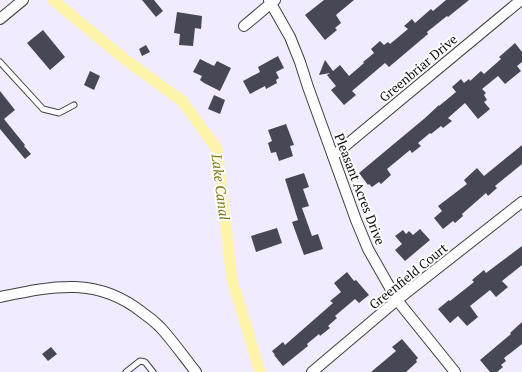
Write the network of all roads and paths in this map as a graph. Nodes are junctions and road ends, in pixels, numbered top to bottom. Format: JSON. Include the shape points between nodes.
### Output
{"nodes":[{"id":1,"x":23,"y":0,"type":"edge"},
{"id":2,"x":520,"y":0,"type":"edge"},
{"id":3,"x":272,"y":1,"type":"edge"},
{"id":4,"x":0,"y":19,"type":"edge"},
{"id":5,"x":244,"y":26,"type":"dead end"},
{"id":6,"x":0,"y":62,"type":"edge"},
{"id":7,"x":74,"y":105,"type":"dead end"},
{"id":8,"x":333,"y":156,"type":"junction"},
{"id":9,"x":522,"y":202,"type":"edge"},
{"id":10,"x":0,"y":297,"type":"edge"},
{"id":11,"x":397,"y":300,"type":"junction"},
{"id":12,"x":194,"y":371,"type":"edge"},
{"id":13,"x":126,"y":372,"type":"edge"},
{"id":14,"x":154,"y":372,"type":"edge"},
{"id":15,"x":312,"y":372,"type":"edge"},
{"id":16,"x":455,"y":372,"type":"edge"}],
"edges":[{"from":1,"to":4,"type":"street"},
{"from":2,"to":8,"type":"street","name":"Greenbriar Drive"},
{"from":3,"to":5,"type":"street"},
{"from":3,"to":8,"type":"street","name":"Pleasant Acres Drive","via":[[298,55]]},
{"from":6,"to":7,"type":"lane","via":[[42,109],[59,113]]},
{"from":8,"to":11,"type":"street","name":"Pleasant Acres Drive","via":[[368,249]]},
{"from":9,"to":11,"type":"street","name":"Greenfield Court"},
{"from":10,"to":12,"type":"street","via":[[69,286],[114,295],[134,306],[159,326]]},
{"from":11,"to":15,"type":"street","name":"Greenfield Court"},
{"from":11,"to":16,"type":"street","name":"Pleasant Acres Drive"},
{"from":13,"to":14,"type":"lane","via":[[140,361],[145,362]]}]}
